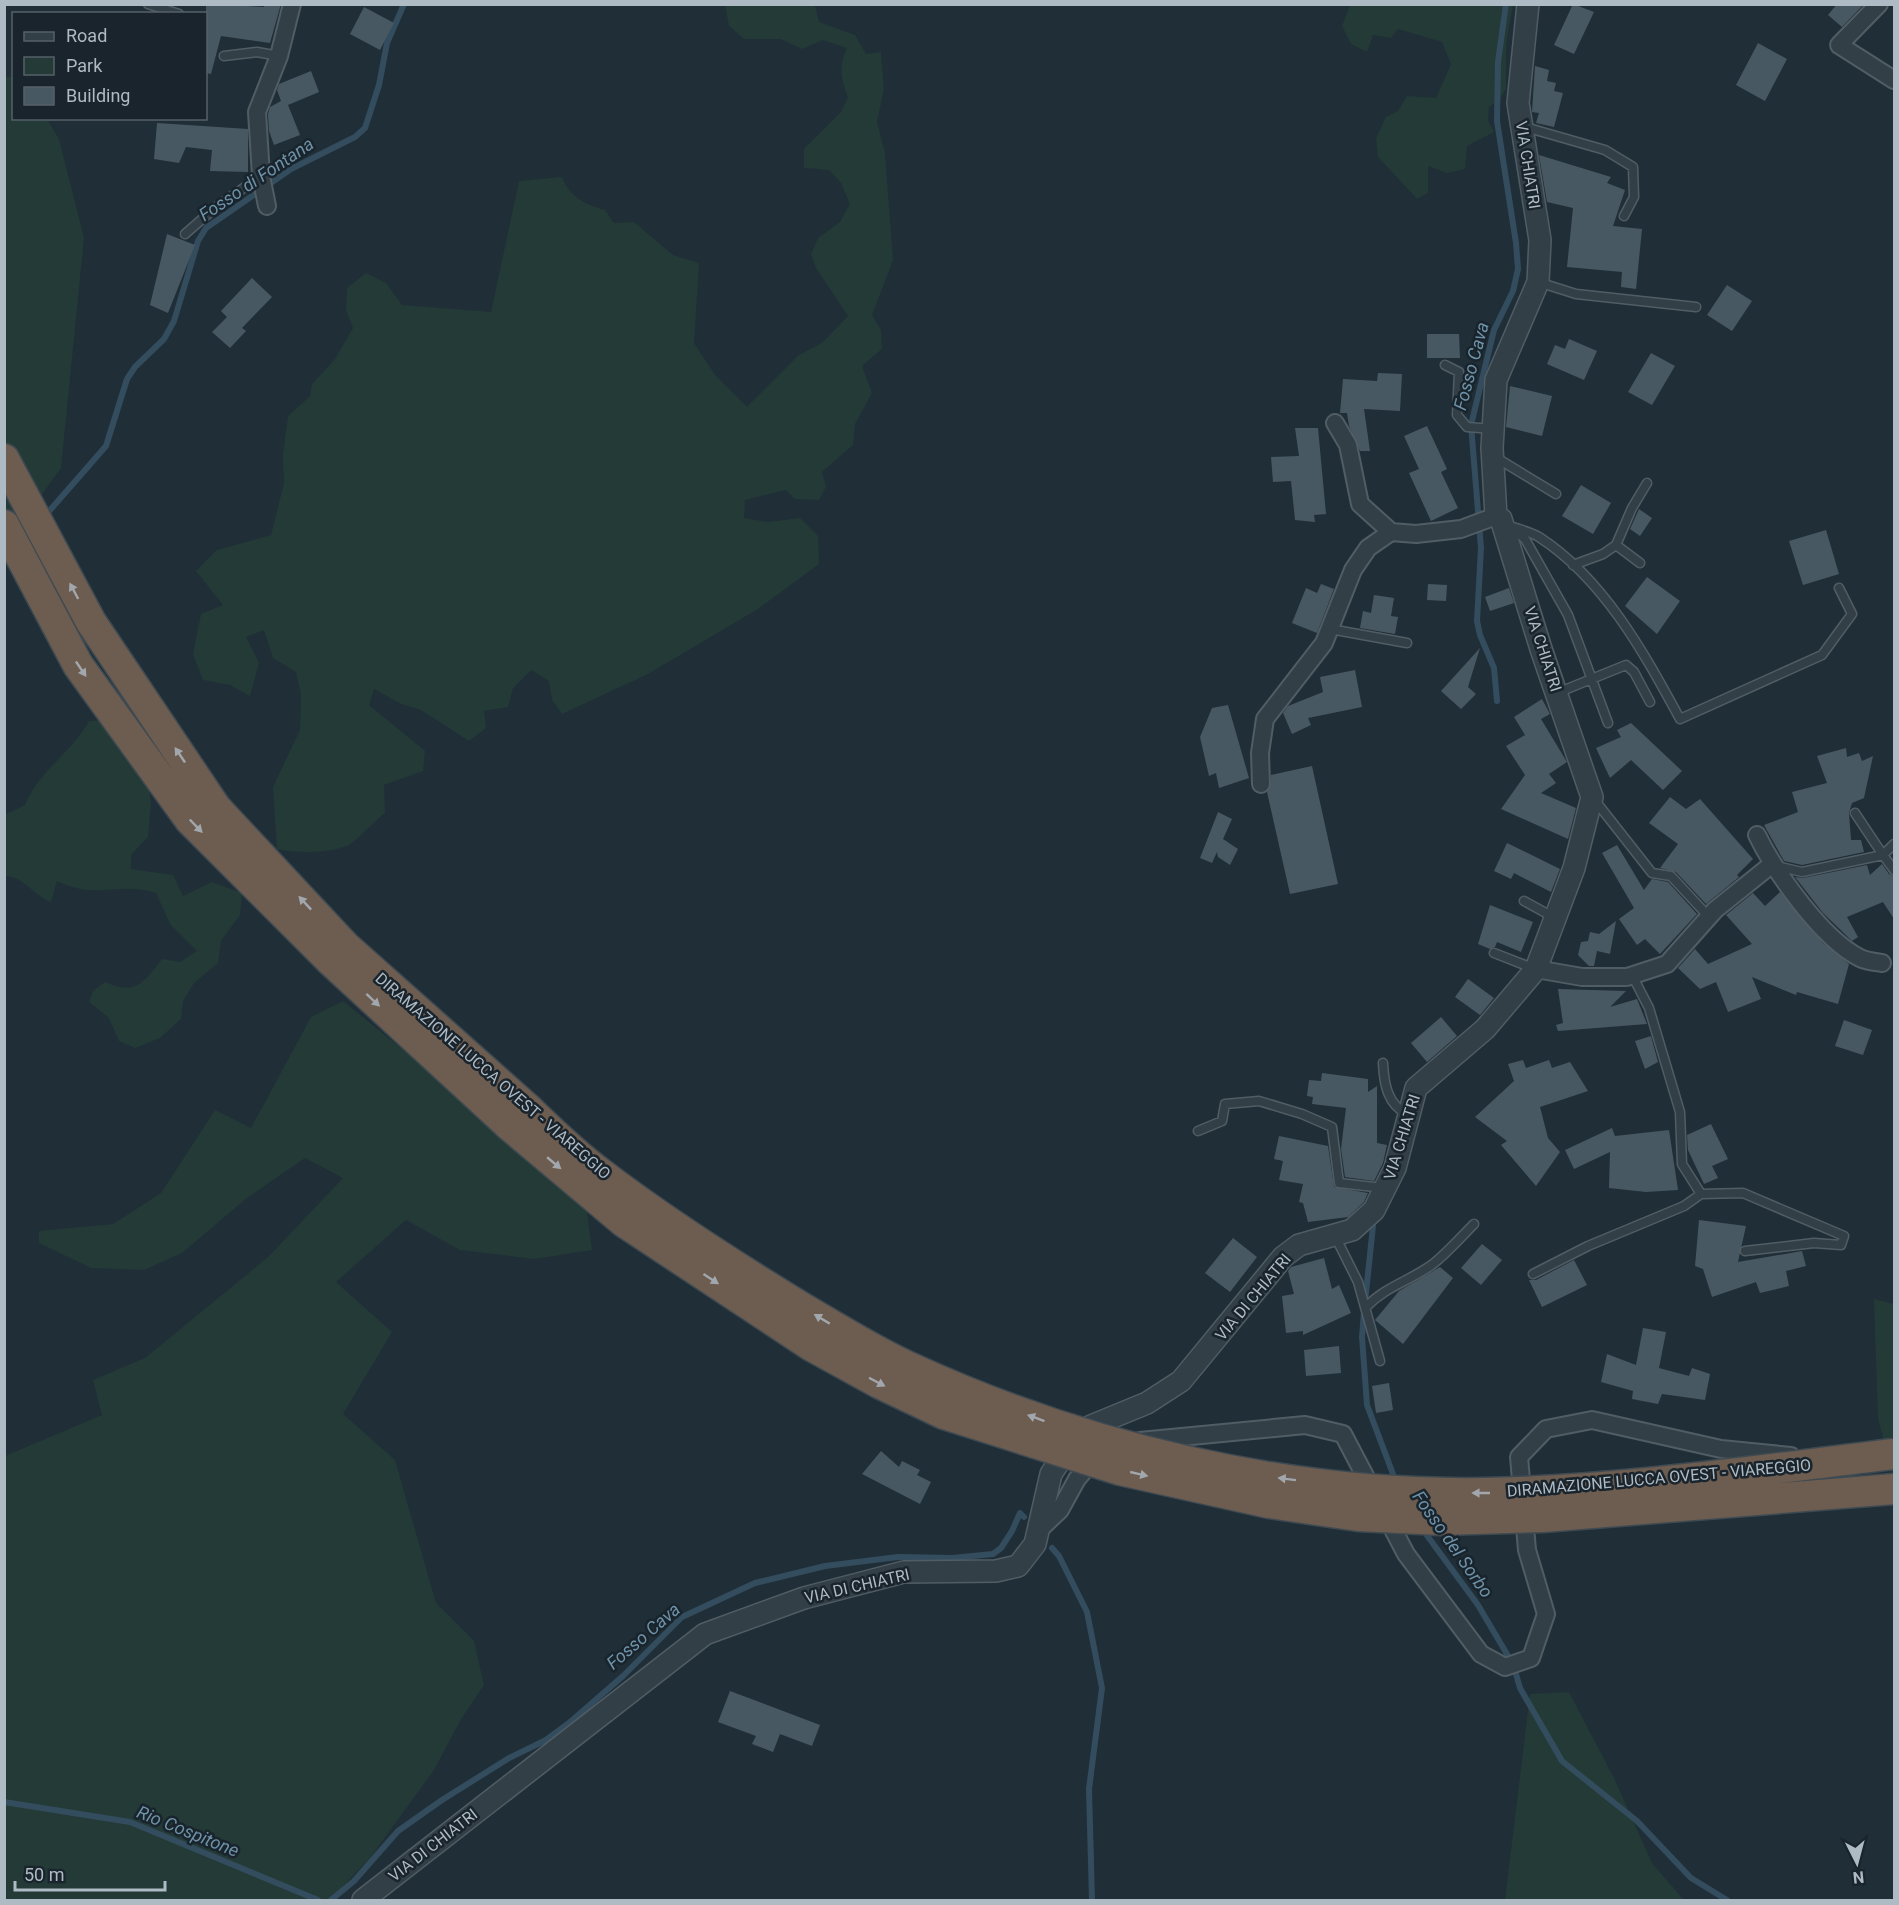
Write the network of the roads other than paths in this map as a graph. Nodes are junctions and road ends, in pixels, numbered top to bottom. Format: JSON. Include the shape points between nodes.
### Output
{"nodes":[{"id":1,"x":148,"y":4,"type":"edge"},
{"id":2,"x":292,"y":4,"type":"edge"},
{"id":3,"x":1528,"y":4,"type":"edge"},
{"id":4,"x":1879,"y":4,"type":"edge"},
{"id":5,"x":173,"y":12,"type":"edge"},
{"id":6,"x":224,"y":56,"type":"dead end"},
{"id":7,"x":279,"y":56,"type":"junction"},
{"id":8,"x":1894,"y":80,"type":"edge"},
{"id":9,"x":1522,"y":126,"type":"junction"},
{"id":10,"x":261,"y":178,"type":"junction"},
{"id":11,"x":266,"y":203,"type":"dead end"},
{"id":12,"x":1624,"y":216,"type":"dead end"},
{"id":13,"x":185,"y":234,"type":"dead end"},
{"id":14,"x":1538,"y":282,"type":"junction"},
{"id":15,"x":1696,"y":308,"type":"dead end"},
{"id":16,"x":1445,"y":364,"type":"dead end"},
{"id":17,"x":1335,"y":423,"type":"dead end"},
{"id":18,"x":1487,"y":428,"type":"junction"},
{"id":19,"x":1493,"y":456,"type":"junction"},
{"id":20,"x":4,"y":459,"type":"edge"},
{"id":21,"x":1647,"y":483,"type":"dead end"},
{"id":22,"x":1556,"y":494,"type":"dead end"},
{"id":23,"x":1499,"y":520,"type":"junction"},
{"id":24,"x":4,"y":525,"type":"edge"},
{"id":25,"x":1391,"y":532,"type":"junction"},
{"id":26,"x":1616,"y":545,"type":"junction"},
{"id":27,"x":1640,"y":563,"type":"dead end"},
{"id":28,"x":1573,"y":565,"type":"junction"},
{"id":29,"x":1839,"y":588,"type":"dead end"},
{"id":30,"x":1330,"y":629,"type":"junction"},
{"id":31,"x":1407,"y":643,"type":"dead end"},
{"id":32,"x":1591,"y":679,"type":"junction"},
{"id":33,"x":1557,"y":693,"type":"junction"},
{"id":34,"x":1650,"y":702,"type":"dead end"},
{"id":35,"x":1608,"y":723,"type":"dead end"},
{"id":36,"x":1261,"y":784,"type":"dead end"},
{"id":37,"x":1592,"y":797,"type":"junction"},
{"id":38,"x":1855,"y":813,"type":"dead end"},
{"id":39,"x":1757,"y":835,"type":"dead end"},
{"id":40,"x":1894,"y":844,"type":"edge"},
{"id":41,"x":1883,"y":855,"type":"junction"},
{"id":42,"x":1771,"y":865,"type":"junction"},
{"id":43,"x":1894,"y":870,"type":"edge"},
{"id":44,"x":1524,"y":901,"type":"dead end"},
{"id":45,"x":1709,"y":917,"type":"junction"},
{"id":46,"x":1555,"y":918,"type":"junction"},
{"id":47,"x":337,"y":953,"type":"junction"},
{"id":48,"x":1494,"y":953,"type":"dead end"},
{"id":49,"x":1882,"y":963,"type":"dead end"},
{"id":50,"x":1536,"y":969,"type":"junction"},
{"id":51,"x":1632,"y":975,"type":"junction"},
{"id":52,"x":1383,"y":1063,"type":"dead end"},
{"id":53,"x":1408,"y":1116,"type":"junction"},
{"id":54,"x":1198,"y":1131,"type":"dead end"},
{"id":55,"x":1386,"y":1188,"type":"junction"},
{"id":56,"x":1701,"y":1194,"type":"junction"},
{"id":57,"x":1474,"y":1224,"type":"dead end"},
{"id":58,"x":1343,"y":1233,"type":"junction"},
{"id":59,"x":1745,"y":1251,"type":"dead end"},
{"id":60,"x":1533,"y":1274,"type":"dead end"},
{"id":61,"x":1366,"y":1306,"type":"junction"},
{"id":62,"x":1380,"y":1361,"type":"dead end"},
{"id":63,"x":1892,"y":1470,"type":"edge"},
{"id":64,"x":1038,"y":1531,"type":"junction"},
{"id":65,"x":363,"y":1900,"type":"edge"}],
"edges":[{"from":1,"to":5,"type":"lane"},
{"from":2,"to":7,"type":"street"},
{"from":3,"to":9,"type":"street","name":"VIA CHIATRI","via":[[1518,103]]},
{"from":4,"to":8,"type":"street","via":[[1839,45]]},
{"from":6,"to":7,"type":"lane","via":[[257,52]]},
{"from":7,"to":10,"type":"street","via":[[257,112]]},
{"from":9,"to":12,"type":"lane","via":[[1605,150],[1633,167],[1634,197]]},
{"from":9,"to":14,"type":"street","name":"VIA CHIATRI","via":[[1540,240]]},
{"from":10,"to":11,"type":"street"},
{"from":10,"to":13,"type":"lane","via":[[216,207]]},
{"from":14,"to":15,"type":"lane","via":[[1576,294]]},
{"from":14,"to":18,"type":"street","name":"VIA CHIATRI","via":[[1496,380]]},
{"from":16,"to":18,"type":"lane","via":[[1459,372],[1457,415],[1467,427]]},
{"from":17,"to":25,"type":"street","via":[[1348,445],[1360,504]]},
{"from":18,"to":19,"type":"street","name":"VIA CHIATRI"},
{"from":19,"to":22,"type":"lane"},
{"from":19,"to":23,"type":"street","name":"VIA CHIATRI"},
{"from":47,"to":20,"type":"highway","name":"DIRAMAZIONE LUCCA OVEST - VIAREGGIO","one_way":true,"via":[[216,808],[91,622]]},
{"from":21,"to":26,"type":"lane"},
{"from":23,"to":25,"type":"street","via":[[1416,534]]},
{"from":23,"to":28,"type":"lane","via":[[1538,536]]},
{"from":23,"to":32,"type":"lane","via":[[1525,539],[1568,615]]},
{"from":23,"to":33,"type":"street","name":"VIA CHIATRI"},
{"from":24,"to":47,"type":"highway","name":"DIRAMAZIONE LUCCA OVEST - VIAREGGIO","one_way":true,"via":[[78,666],[190,820]]},
{"from":25,"to":30,"type":"street","via":[[1368,548],[1353,570]]},
{"from":26,"to":27,"type":"lane"},
{"from":26,"to":28,"type":"lane"},
{"from":28,"to":29,"type":"lane","via":[[1614,610],[1680,719],[1822,655],[1852,614]]},
{"from":30,"to":31,"type":"lane"},
{"from":30,"to":36,"type":"street","via":[[1324,644],[1265,719]]},
{"from":32,"to":33,"type":"lane"},
{"from":32,"to":34,"type":"lane","via":[[1626,665]]},
{"from":32,"to":35,"type":"lane"},
{"from":33,"to":37,"type":"street","name":"VIA CHIATRI"},
{"from":37,"to":45,"type":"lane","via":[[1652,873],[1671,876]]},
{"from":37,"to":46,"type":"street","name":"VIA CHIATRI","via":[[1574,868]]},
{"from":38,"to":41,"type":"lane"},
{"from":39,"to":42,"type":"street"},
{"from":40,"to":41,"type":"lane"},
{"from":41,"to":42,"type":"lane","via":[[1802,872]]},
{"from":41,"to":43,"type":"lane"},
{"from":42,"to":45,"type":"street"},
{"from":42,"to":49,"type":"street","via":[[1826,932],[1859,958]]},
{"from":44,"to":46,"type":"lane"},
{"from":45,"to":51,"type":"street","via":[[1667,964]]},
{"from":46,"to":50,"type":"street","name":"VIA CHIATRI"},
{"from":47,"to":63,"type":"highway","name":"DIRAMAZIONE LUCCA OVEST - VIAREGGIO","bridge":true,"via":[[518,1117],[774,1290],[908,1367],[1097,1438],[1254,1474],[1418,1492],[1482,1493]]},
{"from":48,"to":50,"type":"lane"},
{"from":50,"to":51,"type":"street","via":[[1582,977]]},
{"from":50,"to":53,"type":"street","name":"VIA CHIATRI","via":[[1485,1029],[1416,1088]]},
{"from":51,"to":56,"type":"lane","via":[[1649,1008],[1680,1112],[1682,1164]]},
{"from":52,"to":53,"type":"lane","via":[[1384,1087],[1398,1110]]},
{"from":53,"to":55,"type":"street","name":"VIA CHIATRI"},
{"from":54,"to":55,"type":"lane","via":[[1222,1121],[1225,1104],[1259,1101],[1302,1114],[1332,1127],[1339,1183]]},
{"from":55,"to":58,"type":"street","name":"VIA CHIATRI","via":[[1374,1210]]},
{"from":56,"to":59,"type":"lane","via":[[1743,1193],[1844,1236],[1841,1245],[1814,1243]]},
{"from":56,"to":60,"type":"lane","via":[[1684,1206]]},
{"from":57,"to":61,"type":"lane","via":[[1435,1262],[1406,1282],[1381,1291]]},
{"from":58,"to":61,"type":"lane"},
{"from":58,"to":64,"type":"street","name":"VIA DI CHIATRI","via":[[1299,1245],[1283,1257],[1181,1381],[1147,1403],[1080,1431],[1052,1474]]},
{"from":61,"to":62,"type":"lane"},
{"from":63,"to":64,"type":"street","via":[[1721,1449],[1592,1420],[1546,1429],[1519,1457],[1527,1550],[1546,1614],[1531,1658],[1505,1667],[1481,1654],[1406,1554],[1343,1434],[1305,1425],[1139,1441],[1101,1451],[1077,1479],[1060,1510]]},
{"from":64,"to":65,"type":"street","name":"VIA DI CHIATRI","via":[[1035,1544],[1018,1566],[996,1571],[904,1572],[804,1598],[705,1634]]}]}
